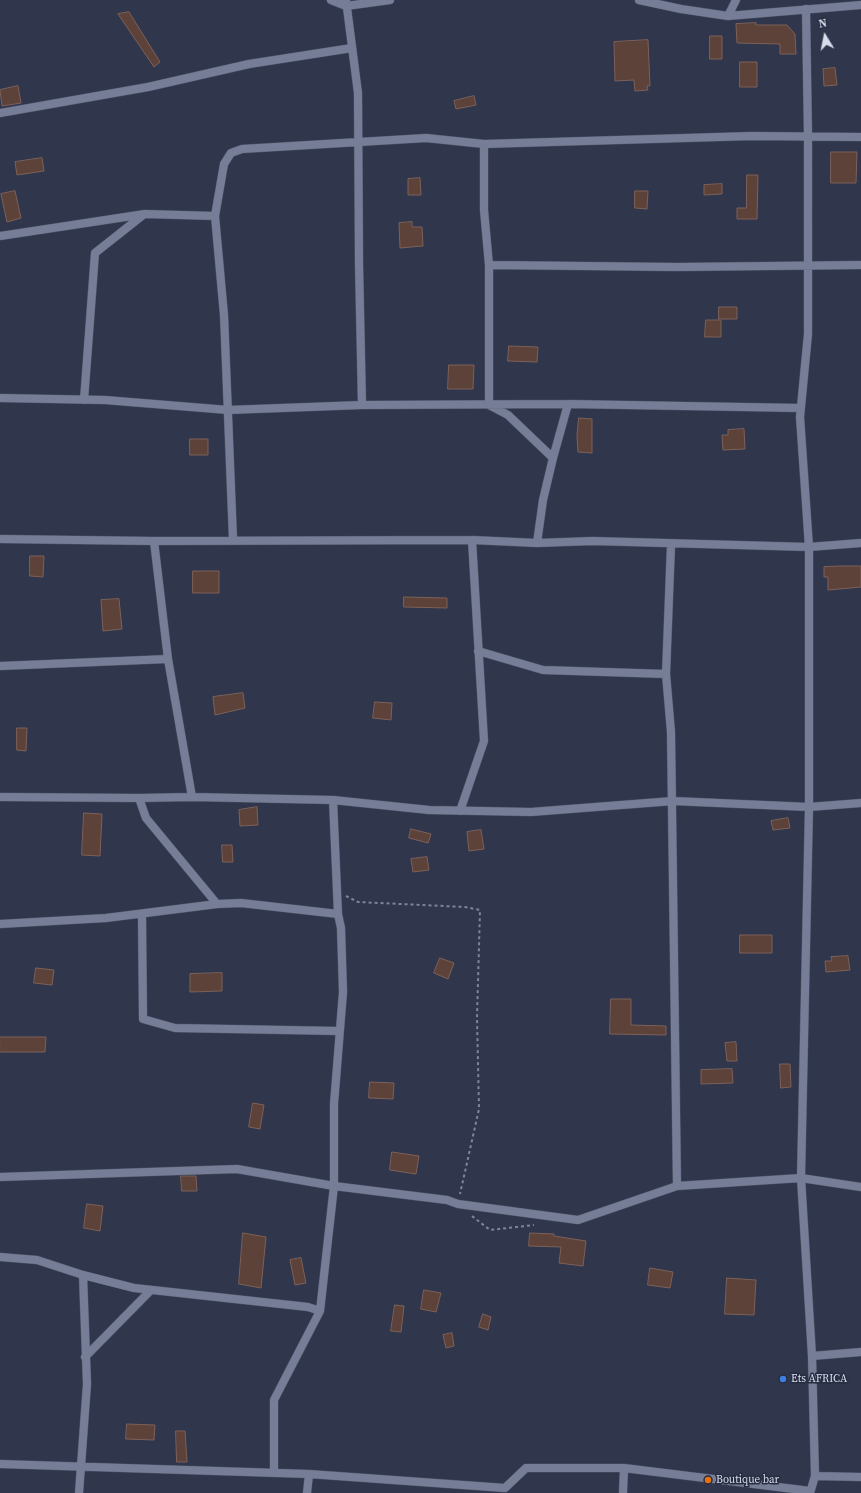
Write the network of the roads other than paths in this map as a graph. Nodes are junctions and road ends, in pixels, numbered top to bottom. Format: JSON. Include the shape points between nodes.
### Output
{"nodes":[{"id":1,"x":331,"y":0,"type":"edge"},
{"id":2,"x":390,"y":0,"type":"edge"},
{"id":3,"x":639,"y":0,"type":"edge"},
{"id":4,"x":736,"y":0,"type":"edge"},
{"id":5,"x":346,"y":3,"type":"edge"},
{"id":6,"x":861,"y":5,"type":"edge"},
{"id":7,"x":806,"y":9,"type":"junction"},
{"id":8,"x":728,"y":16,"type":"junction"},
{"id":9,"x":352,"y":48,"type":"junction"},
{"id":10,"x":0,"y":113,"type":"edge"},
{"id":11,"x":808,"y":137,"type":"junction"},
{"id":12,"x":861,"y":137,"type":"edge"},
{"id":13,"x":358,"y":143,"type":"junction"},
{"id":14,"x":484,"y":144,"type":"junction"},
{"id":15,"x":145,"y":214,"type":"junction"},
{"id":16,"x":215,"y":216,"type":"junction"},
{"id":17,"x":0,"y":236,"type":"edge"},
{"id":18,"x":489,"y":265,"type":"junction"},
{"id":19,"x":861,"y":265,"type":"edge"},
{"id":20,"x":808,"y":266,"type":"junction"},
{"id":21,"x":0,"y":398,"type":"edge"},
{"id":22,"x":84,"y":400,"type":"junction"},
{"id":23,"x":568,"y":404,"type":"junction"},
{"id":24,"x":362,"y":405,"type":"junction"},
{"id":25,"x":489,"y":405,"type":"junction"},
{"id":26,"x":800,"y":408,"type":"junction"},
{"id":27,"x":228,"y":410,"type":"junction"},
{"id":28,"x":553,"y":458,"type":"junction"},
{"id":29,"x":0,"y":539,"type":"edge"},
{"id":30,"x":232,"y":540,"type":"junction"},
{"id":31,"x":472,"y":540,"type":"junction"},
{"id":32,"x":154,"y":541,"type":"junction"},
{"id":33,"x":537,"y":543,"type":"junction"},
{"id":34,"x":861,"y":543,"type":"edge"},
{"id":35,"x":671,"y":544,"type":"junction"},
{"id":36,"x":809,"y":547,"type":"junction"},
{"id":37,"x":478,"y":651,"type":"junction"},
{"id":38,"x":168,"y":659,"type":"junction"},
{"id":39,"x":0,"y":666,"type":"edge"},
{"id":40,"x":666,"y":674,"type":"junction"},
{"id":41,"x":0,"y":797,"type":"edge"},
{"id":42,"x":192,"y":797,"type":"junction"},
{"id":43,"x":139,"y":798,"type":"junction"},
{"id":44,"x":333,"y":800,"type":"junction"},
{"id":45,"x":673,"y":801,"type":"junction"},
{"id":46,"x":861,"y":803,"type":"edge"},
{"id":47,"x":809,"y":807,"type":"junction"},
{"id":48,"x":460,"y":811,"type":"junction"},
{"id":49,"x":216,"y":904,"type":"junction"},
{"id":50,"x":142,"y":914,"type":"junction"},
{"id":51,"x":338,"y":914,"type":"junction"},
{"id":52,"x":0,"y":924,"type":"edge"},
{"id":53,"x":339,"y":1031,"type":"junction"},
{"id":54,"x":0,"y":1177,"type":"edge"},
{"id":55,"x":800,"y":1178,"type":"junction"},
{"id":56,"x":334,"y":1186,"type":"junction"},
{"id":57,"x":677,"y":1186,"type":"junction"},
{"id":58,"x":861,"y":1187,"type":"edge"},
{"id":59,"x":0,"y":1257,"type":"edge"},
{"id":60,"x":83,"y":1276,"type":"junction"},
{"id":61,"x":151,"y":1290,"type":"junction"},
{"id":62,"x":320,"y":1311,"type":"junction"},
{"id":63,"x":861,"y":1352,"type":"edge"},
{"id":64,"x":812,"y":1356,"type":"junction"},
{"id":65,"x":85,"y":1357,"type":"junction"},
{"id":66,"x":0,"y":1464,"type":"edge"},
{"id":67,"x":80,"y":1466,"type":"junction"},
{"id":68,"x":624,"y":1468,"type":"junction"},
{"id":69,"x":274,"y":1471,"type":"junction"},
{"id":70,"x":309,"y":1474,"type":"junction"},
{"id":71,"x":815,"y":1476,"type":"junction"},
{"id":72,"x":861,"y":1477,"type":"edge"},
{"id":73,"x":505,"y":1490,"type":"edge"},
{"id":74,"x":810,"y":1492,"type":"edge"},
{"id":75,"x":79,"y":1493,"type":"edge"},
{"id":76,"x":307,"y":1493,"type":"edge"},
{"id":77,"x":623,"y":1493,"type":"edge"}],
"edges":[{"from":1,"to":5,"type":"street"},
{"from":2,"to":5,"type":"street"},
{"from":3,"to":8,"type":"street"},
{"from":4,"to":8,"type":"street"},
{"from":5,"to":9,"type":"street"},
{"from":6,"to":7,"type":"street"},
{"from":7,"to":8,"type":"street"},
{"from":7,"to":11,"type":"street"},
{"from":9,"to":10,"type":"street","via":[[249,64],[148,87]]},
{"from":9,"to":13,"type":"street","via":[[358,93]]},
{"from":11,"to":12,"type":"street"},
{"from":11,"to":14,"type":"street","via":[[752,136]]},
{"from":11,"to":20,"type":"street"},
{"from":13,"to":14,"type":"street","via":[[426,138]]},
{"from":13,"to":16,"type":"street","via":[[242,149],[231,153],[224,164]]},
{"from":13,"to":24,"type":"street"},
{"from":14,"to":18,"type":"street","via":[[484,210]]},
{"from":15,"to":16,"type":"street"},
{"from":15,"to":17,"type":"street"},
{"from":15,"to":22,"type":"street","via":[[95,253]]},
{"from":16,"to":27,"type":"street","via":[[224,315]]},
{"from":18,"to":20,"type":"street"},
{"from":18,"to":25,"type":"street"},
{"from":19,"to":20,"type":"street"},
{"from":20,"to":26,"type":"street","via":[[807,350]]},
{"from":21,"to":22,"type":"street"},
{"from":22,"to":27,"type":"street"},
{"from":23,"to":25,"type":"street"},
{"from":23,"to":26,"type":"street"},
{"from":23,"to":28,"type":"street"},
{"from":24,"to":25,"type":"street"},
{"from":24,"to":27,"type":"street"},
{"from":25,"to":28,"type":"street","via":[[508,414]]},
{"from":26,"to":36,"type":"street"},
{"from":27,"to":30,"type":"street"},
{"from":28,"to":33,"type":"street","via":[[543,500]]},
{"from":29,"to":32,"type":"street"},
{"from":30,"to":31,"type":"street"},
{"from":30,"to":32,"type":"street"},
{"from":31,"to":33,"type":"street"},
{"from":31,"to":37,"type":"street"},
{"from":32,"to":38,"type":"street"},
{"from":33,"to":35,"type":"street","via":[[593,541]]},
{"from":34,"to":36,"type":"street"},
{"from":35,"to":36,"type":"street"},
{"from":35,"to":40,"type":"street"},
{"from":36,"to":47,"type":"street"},
{"from":37,"to":40,"type":"street","via":[[543,670]]},
{"from":37,"to":48,"type":"street","via":[[484,741]]},
{"from":38,"to":39,"type":"street"},
{"from":38,"to":42,"type":"street"},
{"from":40,"to":45,"type":"street"},
{"from":41,"to":43,"type":"street"},
{"from":42,"to":43,"type":"street"},
{"from":42,"to":44,"type":"street"},
{"from":43,"to":49,"type":"street","via":[[146,818]]},
{"from":44,"to":48,"type":"street"},
{"from":44,"to":51,"type":"street"},
{"from":45,"to":47,"type":"street"},
{"from":45,"to":48,"type":"street","via":[[532,812]]},
{"from":45,"to":57,"type":"street"},
{"from":46,"to":47,"type":"street"},
{"from":47,"to":55,"type":"street"},
{"from":49,"to":50,"type":"street"},
{"from":49,"to":51,"type":"street","via":[[241,903]]},
{"from":50,"to":52,"type":"street"},
{"from":50,"to":53,"type":"street","via":[[142,1019],[175,1028]]},
{"from":51,"to":53,"type":"street","via":[[341,928],[343,992]]},
{"from":53,"to":56,"type":"street","via":[[334,1104]]},
{"from":54,"to":56,"type":"street","via":[[237,1169]]},
{"from":55,"to":57,"type":"street"},
{"from":55,"to":58,"type":"street"},
{"from":55,"to":64,"type":"street"},
{"from":56,"to":57,"type":"street","via":[[578,1220]]},
{"from":56,"to":62,"type":"street"},
{"from":59,"to":60,"type":"street","via":[[37,1260]]},
{"from":60,"to":61,"type":"street"},
{"from":60,"to":65,"type":"street"},
{"from":61,"to":62,"type":"street","via":[[308,1307]]},
{"from":61,"to":65,"type":"street"},
{"from":62,"to":69,"type":"street","via":[[274,1400]]},
{"from":63,"to":64,"type":"street"},
{"from":64,"to":71,"type":"street"},
{"from":65,"to":67,"type":"street","via":[[87,1384]]},
{"from":66,"to":67,"type":"street"},
{"from":67,"to":69,"type":"street"},
{"from":67,"to":75,"type":"street"},
{"from":68,"to":73,"type":"street","via":[[526,1468]]},
{"from":68,"to":74,"type":"street"},
{"from":68,"to":77,"type":"street"},
{"from":69,"to":70,"type":"street"},
{"from":70,"to":73,"type":"street"},
{"from":70,"to":76,"type":"street"},
{"from":71,"to":72,"type":"street"},
{"from":71,"to":74,"type":"street"}]}
